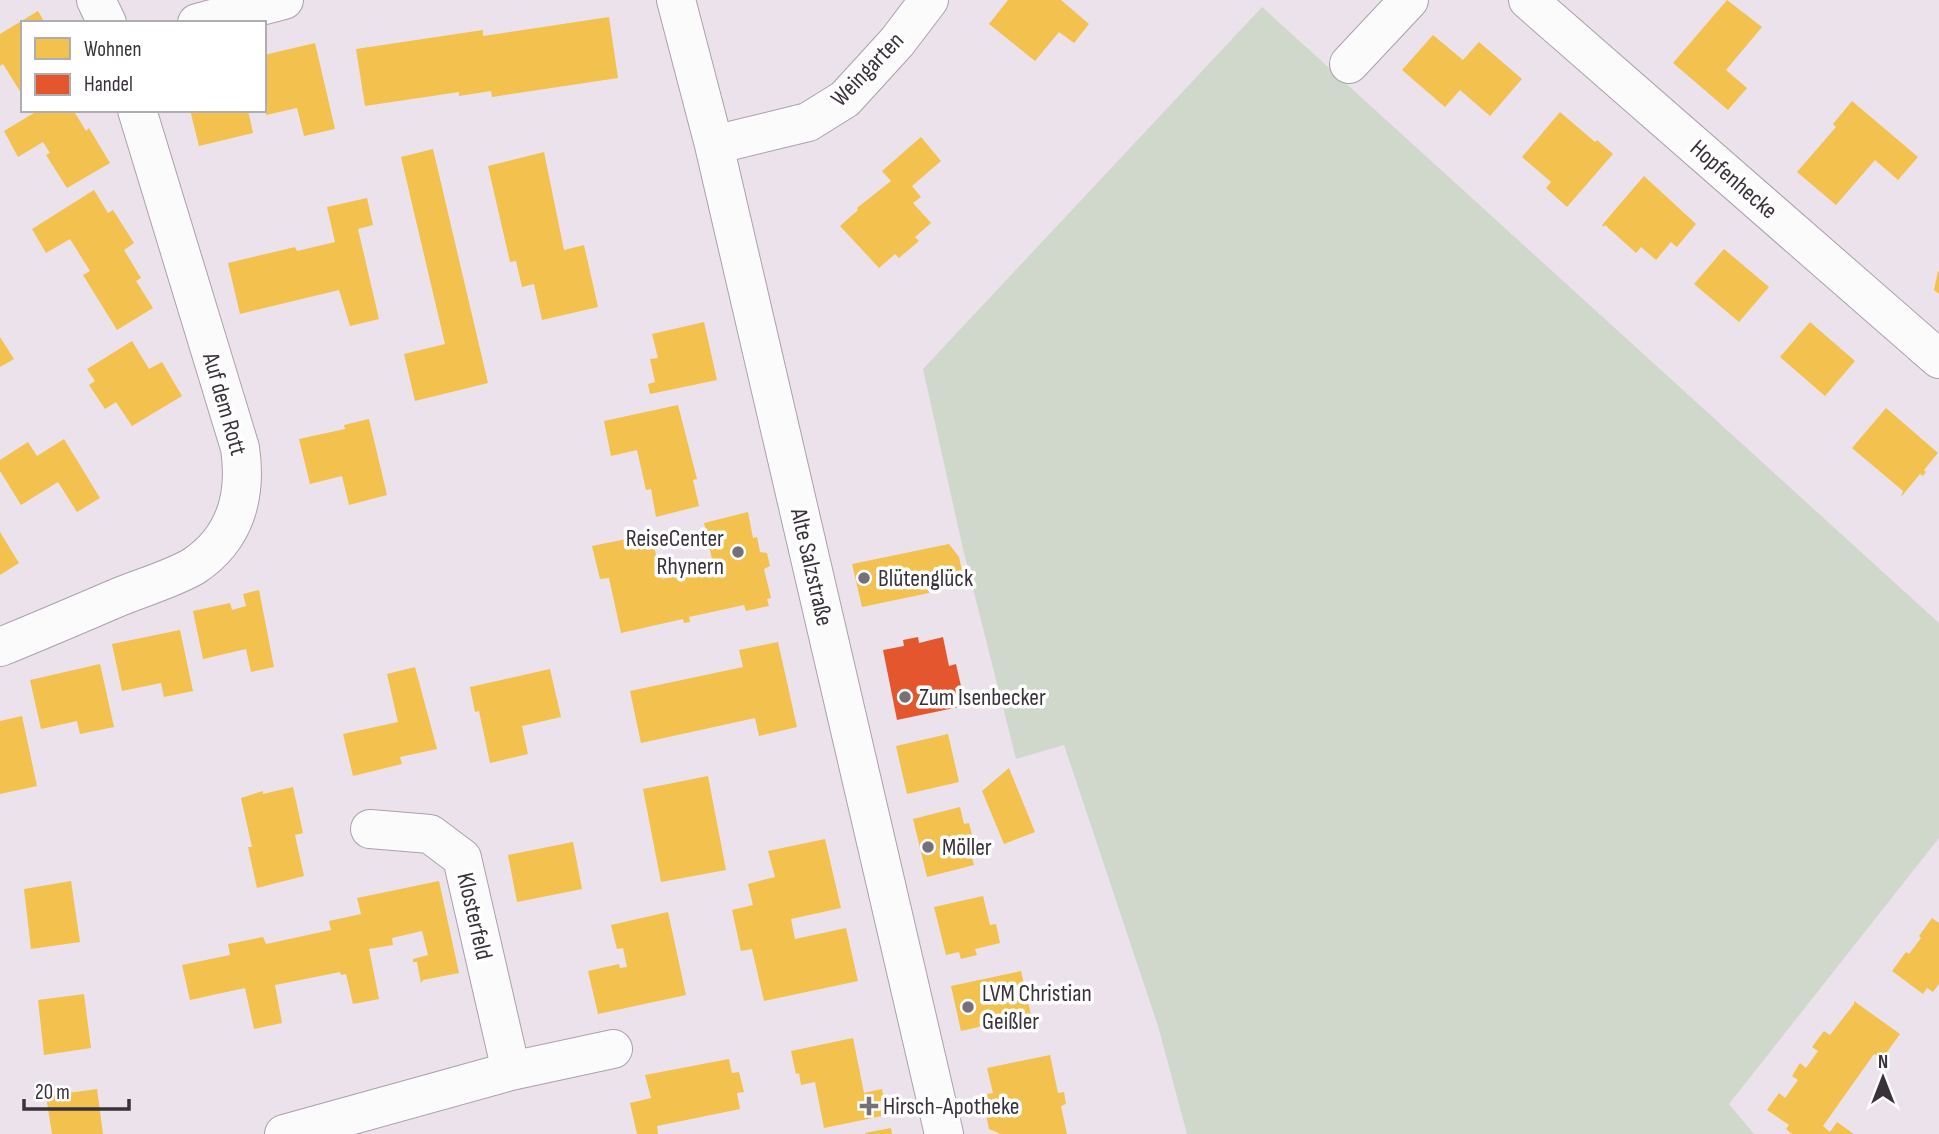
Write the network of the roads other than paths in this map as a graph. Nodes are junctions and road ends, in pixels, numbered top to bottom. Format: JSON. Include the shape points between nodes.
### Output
{"nodes":[{"id":1,"x":96,"y":0,"type":"edge"},
{"id":2,"x":284,"y":0,"type":"edge"},
{"id":3,"x":676,"y":0,"type":"edge"},
{"id":4,"x":929,"y":0,"type":"edge"},
{"id":5,"x":1409,"y":0,"type":"edge"},
{"id":6,"x":1528,"y":0,"type":"edge"},
{"id":7,"x":106,"y":21,"type":"edge"},
{"id":8,"x":205,"y":21,"type":"edge"},
{"id":9,"x":1349,"y":64,"type":"dead end"},
{"id":10,"x":138,"y":112,"type":"edge"},
{"id":11,"x":713,"y":145,"type":"junction"},
{"id":12,"x":1939,"y":359,"type":"edge"},
{"id":13,"x":0,"y":648,"type":"edge"},
{"id":14,"x":370,"y":829,"type":"dead end"},
{"id":15,"x":613,"y":1049,"type":"dead end"},
{"id":16,"x":511,"y":1071,"type":"junction"},
{"id":17,"x":300,"y":1132,"type":"edge"},
{"id":18,"x":944,"y":1134,"type":"edge"}],
"edges":[{"from":1,"to":7,"type":"street"},
{"from":2,"to":8,"type":"street"},
{"from":3,"to":11,"type":"street","name":"Alte Salzstraße"},
{"from":4,"to":11,"type":"street","name":"Weingarten","via":[[845,99],[808,122]]},
{"from":5,"to":9,"type":"street"},
{"from":6,"to":12,"type":"street","name":"Hopfenhecke"},
{"from":10,"to":13,"type":"street","name":"Auf dem Rott","via":[[240,448],[242,492],[229,529],[192,567]]},
{"from":11,"to":18,"type":"street","name":"Alte Salzstraße"},
{"from":14,"to":16,"type":"street","name":"Klosterfeld","via":[[430,834],[461,858]]},
{"from":15,"to":16,"type":"street"},
{"from":16,"to":17,"type":"street"}]}
